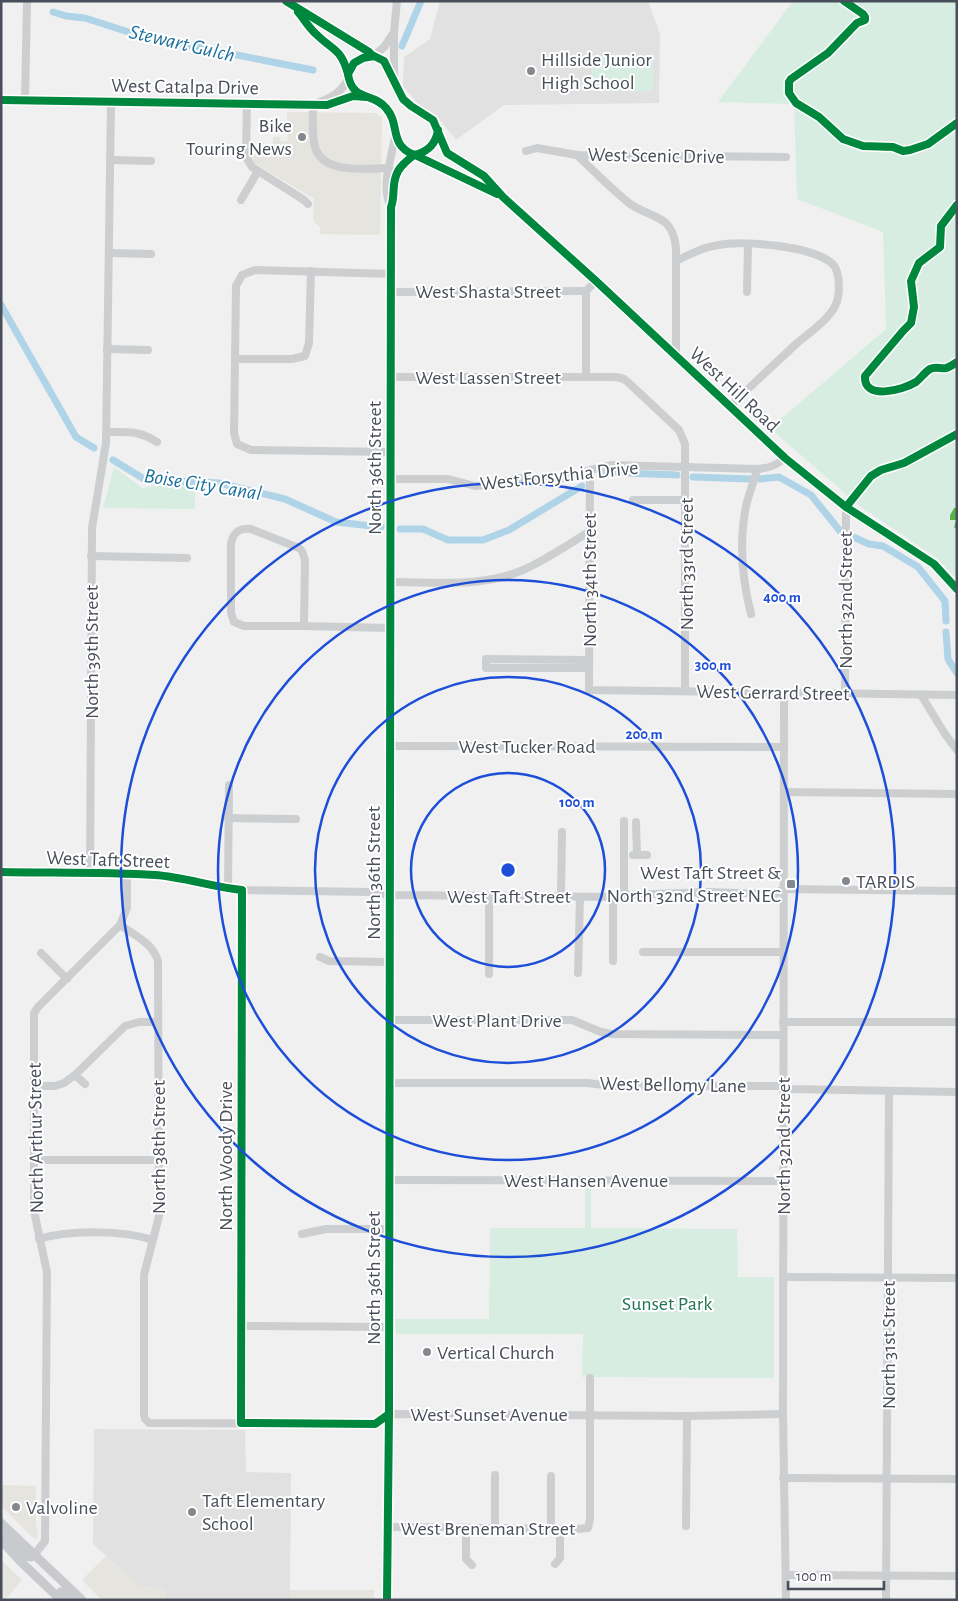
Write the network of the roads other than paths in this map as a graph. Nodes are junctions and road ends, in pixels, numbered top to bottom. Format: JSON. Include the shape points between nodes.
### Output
{"nodes":[{"id":1,"x":27,"y":1,"type":"edge"},
{"id":2,"x":286,"y":1,"type":"edge"},
{"id":3,"x":397,"y":1,"type":"edge"},
{"id":4,"x":295,"y":8,"type":"junction"},
{"id":5,"x":394,"y":32,"type":"junction"},
{"id":6,"x":374,"y":56,"type":"junction"},
{"id":7,"x":349,"y":76,"type":"junction"},
{"id":8,"x":394,"y":81,"type":"junction"},
{"id":9,"x":366,"y":97,"type":"junction"},
{"id":10,"x":1,"y":100,"type":"edge"},
{"id":11,"x":25,"y":100,"type":"junction"},
{"id":12,"x":111,"y":102,"type":"junction"},
{"id":13,"x":247,"y":103,"type":"junction"},
{"id":14,"x":314,"y":104,"type":"junction"},
{"id":15,"x":438,"y":130,"type":"junction"},
{"id":16,"x":395,"y":134,"type":"junction"},
{"id":17,"x":526,"y":151,"type":"dead end"},
{"id":18,"x":415,"y":155,"type":"junction"},
{"id":19,"x":577,"y":155,"type":"junction"},
{"id":20,"x":786,"y":157,"type":"dead end"},
{"id":21,"x":110,"y":160,"type":"junction"},
{"id":22,"x":151,"y":161,"type":"dead end"},
{"id":23,"x":389,"y":168,"type":"junction"},
{"id":24,"x":258,"y":171,"type":"junction"},
{"id":25,"x":396,"y":176,"type":"junction"},
{"id":26,"x":503,"y":197,"type":"junction"},
{"id":27,"x":241,"y":200,"type":"dead end"},
{"id":28,"x":308,"y":204,"type":"dead end"},
{"id":29,"x":391,"y":207,"type":"junction"},
{"id":30,"x":748,"y":244,"type":"junction"},
{"id":31,"x":109,"y":253,"type":"junction"},
{"id":32,"x":151,"y":254,"type":"dead end"},
{"id":33,"x":676,"y":260,"type":"junction"},
{"id":34,"x":311,"y":272,"type":"junction"},
{"id":35,"x":390,"y":274,"type":"junction"},
{"id":36,"x":596,"y":280,"type":"junction"},
{"id":37,"x":586,"y":291,"type":"junction"},
{"id":38,"x":390,"y":292,"type":"junction"},
{"id":39,"x":747,"y":292,"type":"dead end"},
{"id":40,"x":107,"y":349,"type":"junction"},
{"id":41,"x":148,"y":350,"type":"dead end"},
{"id":42,"x":676,"y":356,"type":"junction"},
{"id":43,"x":236,"y":360,"type":"junction"},
{"id":44,"x":586,"y":376,"type":"junction"},
{"id":45,"x":390,"y":377,"type":"junction"},
{"id":46,"x":730,"y":407,"type":"junction"},
{"id":47,"x":107,"y":432,"type":"junction"},
{"id":48,"x":157,"y":442,"type":"dead end"},
{"id":49,"x":390,"y":452,"type":"junction"},
{"id":50,"x":785,"y":458,"type":"junction"},
{"id":51,"x":685,"y":466,"type":"junction"},
{"id":52,"x":757,"y":469,"type":"junction"},
{"id":53,"x":590,"y":470,"type":"junction"},
{"id":54,"x":390,"y":479,"type":"junction"},
{"id":55,"x":633,"y":500,"type":"dead end"},
{"id":56,"x":686,"y":500,"type":"junction"},
{"id":57,"x":846,"y":507,"type":"junction"},
{"id":58,"x":589,"y":532,"type":"junction"},
{"id":59,"x":91,"y":556,"type":"junction"},
{"id":60,"x":187,"y":558,"type":"dead end"},
{"id":61,"x":390,"y":582,"type":"junction"},
{"id":62,"x":957,"y":589,"type":"edge"},
{"id":63,"x":751,"y":614,"type":"dead end"},
{"id":64,"x":304,"y":626,"type":"junction"},
{"id":65,"x":390,"y":628,"type":"junction"},
{"id":66,"x":589,"y":664,"type":"junction"},
{"id":67,"x":589,"y":690,"type":"joint"},
{"id":68,"x":685,"y":691,"type":"junction"},
{"id":69,"x":784,"y":693,"type":"junction"},
{"id":70,"x":845,"y":694,"type":"junction"},
{"id":71,"x":921,"y":695,"type":"junction"},
{"id":72,"x":957,"y":695,"type":"edge"},
{"id":73,"x":390,"y":746,"type":"junction"},
{"id":74,"x":784,"y":747,"type":"junction"},
{"id":75,"x":957,"y":750,"type":"edge"},
{"id":76,"x":229,"y":785,"type":"dead end"},
{"id":77,"x":784,"y":792,"type":"junction"},
{"id":78,"x":957,"y":794,"type":"edge"},
{"id":79,"x":228,"y":818,"type":"junction"},
{"id":80,"x":296,"y":819,"type":"dead end"},
{"id":81,"x":624,"y":821,"type":"dead end"},
{"id":82,"x":636,"y":822,"type":"dead end"},
{"id":83,"x":562,"y":832,"type":"dead end"},
{"id":84,"x":636,"y":855,"type":"junction"},
{"id":85,"x":647,"y":855,"type":"dead end"},
{"id":86,"x":624,"y":856,"type":"junction"},
{"id":87,"x":1,"y":872,"type":"edge"},
{"id":88,"x":90,"y":874,"type":"junction"},
{"id":89,"x":127,"y":875,"type":"junction"},
{"id":90,"x":228,"y":889,"type":"junction"},
{"id":91,"x":783,"y":889,"type":"junction"},
{"id":92,"x":242,"y":890,"type":"junction"},
{"id":93,"x":957,"y":891,"type":"edge"},
{"id":94,"x":624,"y":894,"type":"junction"},
{"id":95,"x":389,"y":895,"type":"junction"},
{"id":96,"x":489,"y":896,"type":"junction"},
{"id":97,"x":561,"y":896,"type":"junction"},
{"id":98,"x":580,"y":896,"type":"junction"},
{"id":99,"x":613,"y":897,"type":"junction"},
{"id":100,"x":120,"y":925,"type":"junction"},
{"id":101,"x":643,"y":952,"type":"dead end"},
{"id":102,"x":783,"y":952,"type":"junction"},
{"id":103,"x":41,"y":953,"type":"dead end"},
{"id":104,"x":320,"y":957,"type":"dead end"},
{"id":105,"x":613,"y":961,"type":"dead end"},
{"id":106,"x":389,"y":962,"type":"junction"},
{"id":107,"x":578,"y":973,"type":"dead end"},
{"id":108,"x":488,"y":974,"type":"dead end"},
{"id":109,"x":67,"y":980,"type":"junction"},
{"id":110,"x":389,"y":1020,"type":"junction"},
{"id":111,"x":157,"y":1022,"type":"junction"},
{"id":112,"x":783,"y":1022,"type":"junction"},
{"id":113,"x":957,"y":1022,"type":"edge"},
{"id":114,"x":783,"y":1035,"type":"junction"},
{"id":115,"x":75,"y":1075,"type":"junction"},
{"id":116,"x":389,"y":1083,"type":"junction"},
{"id":117,"x":85,"y":1084,"type":"dead end"},
{"id":118,"x":34,"y":1086,"type":"junction"},
{"id":119,"x":783,"y":1086,"type":"junction"},
{"id":120,"x":889,"y":1091,"type":"junction"},
{"id":121,"x":957,"y":1092,"type":"edge"},
{"id":122,"x":34,"y":1160,"type":"junction"},
{"id":123,"x":158,"y":1160,"type":"junction"},
{"id":124,"x":389,"y":1180,"type":"junction"},
{"id":125,"x":784,"y":1181,"type":"junction"},
{"id":126,"x":389,"y":1229,"type":"junction"},
{"id":127,"x":302,"y":1234,"type":"dead end"},
{"id":128,"x":39,"y":1239,"type":"junction"},
{"id":129,"x":152,"y":1240,"type":"junction"},
{"id":130,"x":784,"y":1277,"type":"junction"},
{"id":131,"x":888,"y":1278,"type":"junction"},
{"id":132,"x":957,"y":1278,"type":"edge"},
{"id":133,"x":242,"y":1326,"type":"junction"},
{"id":134,"x":388,"y":1327,"type":"junction"},
{"id":135,"x":590,"y":1378,"type":"dead end"},
{"id":136,"x":144,"y":1414,"type":"joint"},
{"id":137,"x":389,"y":1414,"type":"junction"},
{"id":138,"x":783,"y":1414,"type":"junction"},
{"id":139,"x":591,"y":1415,"type":"junction"},
{"id":140,"x":687,"y":1416,"type":"junction"},
{"id":141,"x":241,"y":1423,"type":"junction"},
{"id":142,"x":495,"y":1475,"type":"dead end"},
{"id":143,"x":551,"y":1476,"type":"dead end"},
{"id":144,"x":783,"y":1478,"type":"junction"},
{"id":145,"x":887,"y":1479,"type":"junction"},
{"id":146,"x":957,"y":1479,"type":"edge"},
{"id":147,"x":1,"y":1523,"type":"edge"},
{"id":148,"x":686,"y":1526,"type":"dead end"},
{"id":149,"x":388,"y":1527,"type":"junction"},
{"id":150,"x":466,"y":1528,"type":"junction"},
{"id":151,"x":495,"y":1528,"type":"junction"},
{"id":152,"x":551,"y":1529,"type":"junction"},
{"id":153,"x":560,"y":1529,"type":"junction"},
{"id":154,"x":1,"y":1535,"type":"edge"},
{"id":155,"x":1,"y":1540,"type":"edge"},
{"id":156,"x":35,"y":1554,"type":"junction"},
{"id":157,"x":555,"y":1564,"type":"dead end"},
{"id":158,"x":472,"y":1565,"type":"dead end"},
{"id":159,"x":786,"y":1575,"type":"junction"},
{"id":160,"x":886,"y":1576,"type":"junction"},
{"id":161,"x":957,"y":1576,"type":"edge"},
{"id":162,"x":59,"y":1598,"type":"edge"},
{"id":163,"x":74,"y":1600,"type":"edge"},
{"id":164,"x":82,"y":1600,"type":"edge"},
{"id":165,"x":387,"y":1600,"type":"edge"},
{"id":166,"x":786,"y":1600,"type":"edge"},
{"id":167,"x":886,"y":1600,"type":"edge"}],
"edges":[{"from":1,"to":11,"type":"street"},
{"from":2,"to":4,"type":"street"},
{"from":3,"to":5,"type":"street"},
{"from":4,"to":6,"type":"street"},
{"from":4,"to":7,"type":"street","via":[[316,35],[340,53]]},
{"from":5,"to":6,"type":"street"},
{"from":5,"to":8,"type":"street"},
{"from":6,"to":7,"type":"street","name":"West Catalpa Drive","via":[[358,60]]},
{"from":6,"to":8,"type":"street","via":[[384,61]]},
{"from":7,"to":9,"type":"street","via":[[354,90]]},
{"from":7,"to":14,"type":"street","name":"West Catalpa Drive","via":[[340,92]]},
{"from":8,"to":15,"type":"street","via":[[403,99],[433,120]]},
{"from":9,"to":14,"type":"street","name":"West Catalpa Drive","via":[[353,96],[327,105]]},
{"from":9,"to":16,"type":"street","via":[[386,108]]},
{"from":10,"to":11,"type":"street","name":"West Catalpa Drive"},
{"from":11,"to":12,"type":"street","name":"West Catalpa Drive"},
{"from":12,"to":13,"type":"street","name":"West Catalpa Drive"},
{"from":12,"to":21,"type":"street","name":"North 39th Street"},
{"from":13,"to":14,"type":"street","name":"West Catalpa Drive"},
{"from":13,"to":24,"type":"street","via":[[246,157]]},
{"from":14,"to":23,"type":"street","via":[[314,146],[323,160],[336,167]]},
{"from":15,"to":18,"type":"street","via":[[432,146]]},
{"from":15,"to":26,"type":"street","name":"West Hill Road","via":[[447,153],[484,176]]},
{"from":16,"to":18,"type":"street","name":"West Hill Road","via":[[403,149]]},
{"from":16,"to":23,"type":"street","name":"North 36th Street"},
{"from":17,"to":19,"type":"street","name":"West Scenic Drive","via":[[536,148]]},
{"from":18,"to":25,"type":"street"},
{"from":18,"to":26,"type":"street","name":"West Hill Road"},
{"from":19,"to":20,"type":"street","name":"West Scenic Drive"},
{"from":19,"to":33,"type":"street","via":[[629,203],[666,223],[675,238]]},
{"from":21,"to":22,"type":"street"},
{"from":21,"to":31,"type":"street","name":"North 39th Street"},
{"from":23,"to":25,"type":"street"},
{"from":23,"to":29,"type":"street","name":"North 36th Street","via":[[386,199]]},
{"from":24,"to":27,"type":"street"},
{"from":24,"to":28,"type":"street"},
{"from":25,"to":29,"type":"street","name":"North 36th Street"},
{"from":26,"to":36,"type":"street","name":"West Hill Road"},
{"from":29,"to":35,"type":"street","name":"North 36th Street"},
{"from":30,"to":33,"type":"street","via":[[720,244]]},
{"from":30,"to":39,"type":"street"},
{"from":30,"to":46,"type":"street","via":[[792,247],[826,260],[838,275],[838,297],[832,313]]},
{"from":31,"to":32,"type":"street"},
{"from":31,"to":40,"type":"street","name":"North 39th Street"},
{"from":33,"to":42,"type":"street"},
{"from":34,"to":35,"type":"street","name":"West Shasta Street"},
{"from":34,"to":43,"type":"street","via":[[309,343],[305,356]]},
{"from":34,"to":43,"type":"street","name":"West Shasta Street","via":[[255,270],[242,275],[236,286]]},
{"from":35,"to":38,"type":"street","name":"North 36th Street"},
{"from":36,"to":37,"type":"street"},
{"from":36,"to":42,"type":"street","name":"West Hill Road"},
{"from":37,"to":38,"type":"street","name":"West Shasta Street"},
{"from":37,"to":44,"type":"street"},
{"from":38,"to":45,"type":"street","name":"North 36th Street"},
{"from":40,"to":41,"type":"street"},
{"from":40,"to":47,"type":"street","name":"North 39th Street"},
{"from":42,"to":46,"type":"street","name":"West Hill Road"},
{"from":43,"to":49,"type":"street","via":[[236,444],[251,450]]},
{"from":44,"to":45,"type":"street","name":"West Lassen Street"},
{"from":44,"to":51,"type":"street","name":"West Lassen Street","via":[[616,377],[631,385],[679,430],[685,444]]},
{"from":45,"to":49,"type":"street","name":"North 36th Street"},
{"from":46,"to":50,"type":"street","name":"West Hill Road"},
{"from":47,"to":48,"type":"street","via":[[136,432]]},
{"from":47,"to":59,"type":"street","name":"North 39th Street","via":[[92,522]]},
{"from":49,"to":54,"type":"street","name":"North 36th Street"},
{"from":50,"to":52,"type":"street","name":"West Forsythia Drive","via":[[775,466]]},
{"from":50,"to":57,"type":"street","name":"West Hill Road"},
{"from":51,"to":52,"type":"street","name":"West Forsythia Drive"},
{"from":51,"to":53,"type":"street","name":"West Forsythia Drive","via":[[621,465]]},
{"from":51,"to":56,"type":"street","name":"North 33rd Street"},
{"from":52,"to":63,"type":"street","via":[[746,508],[742,549]]},
{"from":53,"to":54,"type":"street","name":"West Forsythia Drive","via":[[569,478],[518,478],[475,486],[439,478]]},
{"from":53,"to":58,"type":"street","name":"North 34th Street"},
{"from":54,"to":61,"type":"street","name":"North 36th Street"},
{"from":55,"to":56,"type":"street"},
{"from":56,"to":68,"type":"street","name":"North 33rd Street"},
{"from":57,"to":62,"type":"street","name":"West Hill Road","via":[[934,564]]},
{"from":57,"to":70,"type":"street","name":"North 32nd Street"},
{"from":58,"to":61,"type":"street","via":[[540,562],[499,577],[458,583]]},
{"from":58,"to":66,"type":"street","name":"North 34th Street"},
{"from":59,"to":60,"type":"street"},
{"from":59,"to":88,"type":"street","name":"North 39th Street"},
{"from":61,"to":65,"type":"street","name":"North 36th Street"},
{"from":64,"to":64,"type":"street","via":[[244,626],[234,622],[231,613],[231,544],[238,531],[251,529],[302,551],[305,560]]},
{"from":64,"to":65,"type":"street"},
{"from":65,"to":73,"type":"street","name":"North 36th Street"},
{"from":66,"to":66,"type":"street","via":[[486,660],[486,668]]},
{"from":66,"to":67,"type":"street","name":"North 34th Street"},
{"from":67,"to":68,"type":"street","name":"West Gerrard Street"},
{"from":68,"to":69,"type":"street","name":"West Gerrard Street"},
{"from":69,"to":70,"type":"street","name":"West Gerrard Street"},
{"from":69,"to":74,"type":"street","name":"North 32nd Street"},
{"from":70,"to":71,"type":"street","name":"West Gerrard Street"},
{"from":71,"to":72,"type":"street","name":"West Gerrard Street"},
{"from":71,"to":75,"type":"street"},
{"from":73,"to":74,"type":"street","name":"West Tucker Road"},
{"from":73,"to":95,"type":"street","name":"North 36th Street"},
{"from":74,"to":77,"type":"street","name":"North 32nd Street"},
{"from":76,"to":79,"type":"street"},
{"from":77,"to":78,"type":"street"},
{"from":77,"to":91,"type":"street","name":"North 32nd Street"},
{"from":79,"to":80,"type":"street"},
{"from":79,"to":90,"type":"street"},
{"from":81,"to":86,"type":"street"},
{"from":82,"to":84,"type":"street"},
{"from":83,"to":97,"type":"street"},
{"from":84,"to":85,"type":"street"},
{"from":84,"to":86,"type":"street"},
{"from":86,"to":94,"type":"street"},
{"from":87,"to":88,"type":"street","name":"West Taft Street"},
{"from":88,"to":89,"type":"street","name":"West Taft Street"},
{"from":89,"to":90,"type":"street","name":"West Taft Street","via":[[182,878]]},
{"from":89,"to":100,"type":"street","name":"North Arthur Street","via":[[127,908]]},
{"from":90,"to":92,"type":"street","name":"West Taft Street"},
{"from":91,"to":93,"type":"street","name":"West Taft Street"},
{"from":91,"to":94,"type":"street","name":"West Taft Street","via":[[775,894]]},
{"from":91,"to":102,"type":"street","name":"North 32nd Street"},
{"from":92,"to":95,"type":"street","name":"West Taft Street"},
{"from":92,"to":133,"type":"street","name":"North Woody Drive"},
{"from":94,"to":99,"type":"street","name":"West Taft Street"},
{"from":95,"to":96,"type":"street","name":"West Taft Street"},
{"from":95,"to":106,"type":"street","name":"North 36th Street"},
{"from":96,"to":97,"type":"street","name":"West Taft Street"},
{"from":96,"to":108,"type":"street"},
{"from":97,"to":98,"type":"street","name":"West Taft Street"},
{"from":98,"to":99,"type":"street","name":"West Taft Street"},
{"from":98,"to":107,"type":"street"},
{"from":99,"to":105,"type":"street"},
{"from":100,"to":109,"type":"street","name":"North Arthur Street"},
{"from":100,"to":111,"type":"street","name":"North 38th Street","via":[[156,954]]},
{"from":101,"to":102,"type":"street"},
{"from":102,"to":112,"type":"street","name":"North 32nd Street"},
{"from":103,"to":109,"type":"street"},
{"from":104,"to":106,"type":"street","via":[[330,961]]},
{"from":106,"to":110,"type":"street","name":"North 36th Street"},
{"from":109,"to":118,"type":"street","name":"North Arthur Street","via":[[34,1013]]},
{"from":110,"to":114,"type":"street","name":"West Plant Drive","via":[[572,1020],[612,1034]]},
{"from":110,"to":116,"type":"street","name":"North 36th Street"},
{"from":111,"to":115,"type":"street","via":[[125,1026]]},
{"from":111,"to":123,"type":"street","name":"North 38th Street"},
{"from":112,"to":113,"type":"street"},
{"from":112,"to":114,"type":"street","name":"North 32nd Street"},
{"from":114,"to":119,"type":"street","name":"North 32nd Street"},
{"from":115,"to":117,"type":"street"},
{"from":115,"to":118,"type":"street","via":[[55,1086]]},
{"from":116,"to":119,"type":"street","name":"West Bellomy Lane"},
{"from":116,"to":124,"type":"street","name":"North 36th Street"},
{"from":118,"to":122,"type":"street","name":"North Arthur Street"},
{"from":119,"to":120,"type":"street","name":"West Bellomy Lane","via":[[791,1089]]},
{"from":119,"to":125,"type":"street","name":"North 32nd Street"},
{"from":120,"to":121,"type":"street","name":"West Bellomy Lane"},
{"from":120,"to":131,"type":"street","name":"North 31st Street"},
{"from":122,"to":123,"type":"street"},
{"from":122,"to":128,"type":"street","name":"North Arthur Street","via":[[34,1211]]},
{"from":123,"to":129,"type":"street","name":"North 38th Street","via":[[159,1216]]},
{"from":124,"to":125,"type":"street","name":"West Hansen Avenue"},
{"from":124,"to":126,"type":"street","name":"North 36th Street"},
{"from":125,"to":130,"type":"street","name":"North 32nd Street"},
{"from":126,"to":127,"type":"street","via":[[326,1229]]},
{"from":126,"to":134,"type":"street","name":"North 36th Street"},
{"from":128,"to":129,"type":"street","via":[[67,1234],[124,1234]]},
{"from":128,"to":156,"type":"street","name":"North Arthur Street","via":[[47,1272],[45,1541]]},
{"from":129,"to":136,"type":"street","name":"North 38th Street","via":[[144,1275]]},
{"from":130,"to":131,"type":"street"},
{"from":130,"to":138,"type":"street","name":"North 32nd Street"},
{"from":131,"to":132,"type":"street"},
{"from":131,"to":145,"type":"street","name":"North 31st Street"},
{"from":133,"to":134,"type":"street"},
{"from":133,"to":141,"type":"street","name":"North Woody Drive"},
{"from":134,"to":137,"type":"street","name":"North 36th Street"},
{"from":135,"to":139,"type":"street"},
{"from":136,"to":141,"type":"street","name":"West Sunset Avenue","via":[[149,1423]]},
{"from":137,"to":139,"type":"street","name":"West Sunset Avenue"},
{"from":137,"to":141,"type":"street","name":"West Sunset Avenue","via":[[375,1424]]},
{"from":137,"to":149,"type":"street","name":"North 36th Street"},
{"from":138,"to":140,"type":"street","name":"West Sunset Avenue"},
{"from":138,"to":144,"type":"street","name":"North 32nd Street"},
{"from":139,"to":140,"type":"street","name":"West Sunset Avenue"},
{"from":139,"to":153,"type":"street","name":"West Breneman Street","via":[[588,1528]]},
{"from":140,"to":148,"type":"street"},
{"from":142,"to":151,"type":"street"},
{"from":143,"to":152,"type":"street"},
{"from":144,"to":145,"type":"street"},
{"from":144,"to":159,"type":"street","name":"North 32nd Street"},
{"from":145,"to":146,"type":"street"},
{"from":145,"to":160,"type":"street","name":"North 31st Street"},
{"from":147,"to":156,"type":"main road"},
{"from":149,"to":150,"type":"street","name":"West Breneman Street"},
{"from":149,"to":165,"type":"street","name":"North 36th Street"},
{"from":150,"to":151,"type":"street","name":"West Breneman Street"},
{"from":150,"to":158,"type":"street","via":[[466,1559]]},
{"from":151,"to":152,"type":"street","name":"West Breneman Street"},
{"from":152,"to":153,"type":"street","name":"West Breneman Street"},
{"from":153,"to":157,"type":"street","via":[[560,1558]]},
{"from":154,"to":156,"type":"main road","via":[[26,1556],[31,1558]]},
{"from":155,"to":162,"type":"main road"},
{"from":156,"to":164,"type":"main road"},
{"from":159,"to":160,"type":"street"},
{"from":159,"to":166,"type":"street","name":"North 32nd Street"},
{"from":160,"to":161,"type":"street"},
{"from":160,"to":167,"type":"street","name":"North 31st Street"},
{"from":162,"to":163,"type":"main road","via":[[62,1592]]}]}
